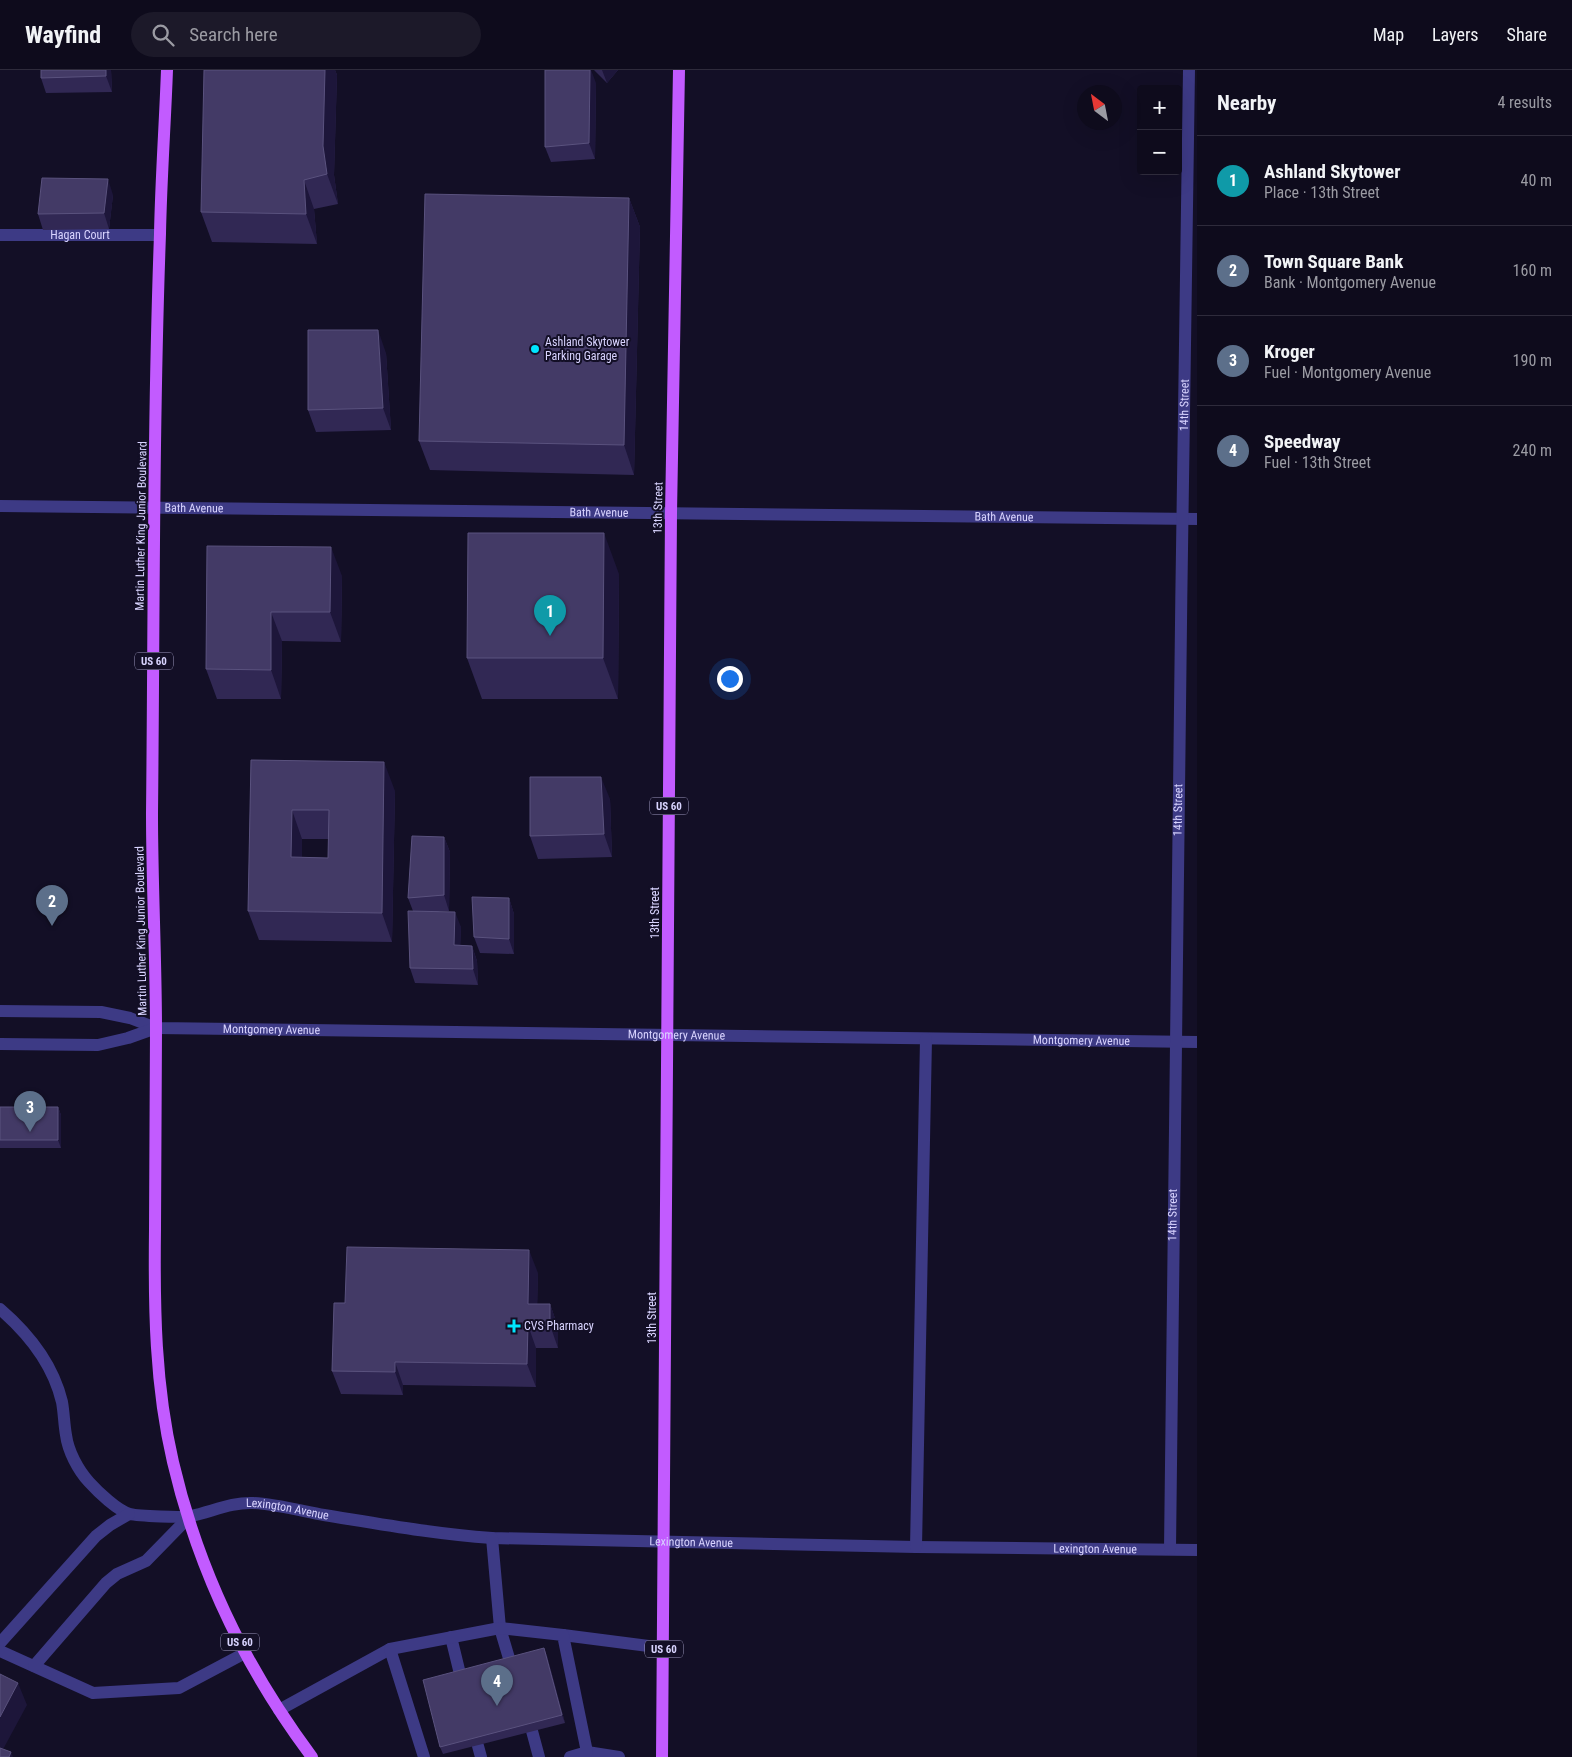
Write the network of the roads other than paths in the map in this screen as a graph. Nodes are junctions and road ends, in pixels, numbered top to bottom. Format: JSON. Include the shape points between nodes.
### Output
{"nodes":[{"id":1,"x":167,"y":70,"type":"edge"},
{"id":2,"x":679,"y":70,"type":"edge"},
{"id":3,"x":1189,"y":70,"type":"edge"},
{"id":4,"x":0,"y":235,"type":"edge"},
{"id":5,"x":160,"y":235,"type":"junction"},
{"id":6,"x":0,"y":506,"type":"edge"},
{"id":7,"x":154,"y":508,"type":"junction"},
{"id":8,"x":671,"y":513,"type":"junction"},
{"id":9,"x":1184,"y":519,"type":"junction"},
{"id":10,"x":1197,"y":519,"type":"edge"},
{"id":11,"x":0,"y":1011,"type":"edge"},
{"id":12,"x":156,"y":1028,"type":"junction"},
{"id":13,"x":668,"y":1036,"type":"junction"},
{"id":14,"x":926,"y":1039,"type":"junction"},
{"id":15,"x":1174,"y":1042,"type":"junction"},
{"id":16,"x":1197,"y":1042,"type":"edge"},
{"id":17,"x":0,"y":1044,"type":"edge"},
{"id":18,"x":0,"y":1309,"type":"edge"},
{"id":19,"x":129,"y":1514,"type":"junction"},
{"id":20,"x":189,"y":1517,"type":"junction"},
{"id":21,"x":492,"y":1538,"type":"junction"},
{"id":22,"x":664,"y":1542,"type":"junction"},
{"id":23,"x":916,"y":1547,"type":"junction"},
{"id":24,"x":1170,"y":1550,"type":"junction"},
{"id":25,"x":1197,"y":1550,"type":"edge"},
{"id":26,"x":500,"y":1628,"type":"junction"},
{"id":27,"x":563,"y":1635,"type":"junction"},
{"id":28,"x":451,"y":1637,"type":"junction"},
{"id":29,"x":0,"y":1643,"type":"edge"},
{"id":30,"x":664,"y":1648,"type":"junction"},
{"id":31,"x":390,"y":1649,"type":"junction"},
{"id":32,"x":0,"y":1651,"type":"edge"},
{"id":33,"x":245,"y":1653,"type":"junction"},
{"id":34,"x":511,"y":1665,"type":"edge"},
{"id":35,"x":34,"y":1666,"type":"junction"},
{"id":36,"x":461,"y":1678,"type":"edge"},
{"id":37,"x":279,"y":1710,"type":"junction"},
{"id":38,"x":532,"y":1731,"type":"edge"},
{"id":39,"x":587,"y":1752,"type":"junction"},
{"id":40,"x":312,"y":1757,"type":"edge"},
{"id":41,"x":424,"y":1757,"type":"edge"},
{"id":42,"x":539,"y":1757,"type":"edge"},
{"id":43,"x":570,"y":1757,"type":"edge"},
{"id":44,"x":619,"y":1757,"type":"edge"},
{"id":45,"x":662,"y":1757,"type":"edge"}],
"edges":[{"from":1,"to":5,"type":"main road","name":"Martin Luther King Junior Boulevard","number":"US 60"},
{"from":2,"to":8,"type":"main road","name":"13th Street","number":"US 60"},
{"from":3,"to":9,"type":"street","name":"14th Street"},
{"from":4,"to":5,"type":"street","name":"Hagan Court"},
{"from":5,"to":7,"type":"main road","name":"Martin Luther King Junior Boulevard","number":"US 60"},
{"from":6,"to":7,"type":"street","name":"Bath Avenue"},
{"from":7,"to":8,"type":"street","name":"Bath Avenue"},
{"from":7,"to":12,"type":"main road","name":"Martin Luther King Junior Boulevard","number":"US 60","via":[[152,818]]},
{"from":8,"to":9,"type":"street","name":"Bath Avenue"},
{"from":8,"to":13,"type":"main road","name":"13th Street","number":"US 60"},
{"from":9,"to":10,"type":"street","name":"Bath Avenue"},
{"from":9,"to":15,"type":"street","name":"14th Street"},
{"from":11,"to":12,"type":"street","name":"Montgomery Avenue","via":[[101,1012]]},
{"from":12,"to":13,"type":"street","name":"Montgomery Avenue"},
{"from":12,"to":17,"type":"street","name":"Montgomery Avenue","via":[[98,1045]]},
{"from":12,"to":20,"type":"main road","name":"Martin Luther King Junior Boulevard","number":"US 60","via":[[154,1309],[157,1364],[165,1421]]},
{"from":13,"to":14,"type":"street","name":"Montgomery Avenue"},
{"from":13,"to":22,"type":"main road","name":"13th Street","number":"US 60"},
{"from":14,"to":15,"type":"street","name":"Montgomery Avenue"},
{"from":14,"to":23,"type":"street"},
{"from":15,"to":16,"type":"street","name":"Montgomery Avenue"},
{"from":15,"to":24,"type":"street","name":"14th Street"},
{"from":18,"to":19,"type":"street","via":[[43,1355],[54,1377],[72,1455],[89,1482]]},
{"from":19,"to":20,"type":"street"},
{"from":19,"to":29,"type":"street","via":[[96,1536]]},
{"from":20,"to":21,"type":"street","name":"Lexington Avenue","via":[[252,1503],[443,1534]]},
{"from":20,"to":33,"type":"main road","name":"Martin Luther King Junior Boulevard","number":"US 60","via":[[213,1587]]},
{"from":20,"to":35,"type":"street","via":[[146,1561],[117,1574],[106,1583]]},
{"from":21,"to":22,"type":"street","name":"Lexington Avenue"},
{"from":21,"to":26,"type":"street"},
{"from":22,"to":23,"type":"street","name":"Lexington Avenue"},
{"from":22,"to":30,"type":"main road","name":"13th Street","number":"US 60"},
{"from":23,"to":24,"type":"street","name":"Lexington Avenue"},
{"from":24,"to":25,"type":"street","name":"Lexington Avenue"},
{"from":26,"to":27,"type":"street"},
{"from":26,"to":28,"type":"street"},
{"from":26,"to":34,"type":"street"},
{"from":27,"to":30,"type":"street"},
{"from":27,"to":39,"type":"street"},
{"from":28,"to":31,"type":"street"},
{"from":28,"to":36,"type":"street"},
{"from":30,"to":45,"type":"main road","name":"13th Street","number":"US 60"},
{"from":31,"to":37,"type":"street"},
{"from":31,"to":41,"type":"street"},
{"from":32,"to":35,"type":"street"},
{"from":33,"to":35,"type":"street","via":[[178,1688],[93,1693]]},
{"from":33,"to":37,"type":"main road","name":"Martin Luther King Junior Boulevard","number":"US 60"},
{"from":37,"to":40,"type":"main road","name":"Martin Luther King Junior Boulevard","number":"US 60"},
{"from":38,"to":42,"type":"street"},
{"from":39,"to":43,"type":"street"},
{"from":39,"to":44,"type":"street"}]}
